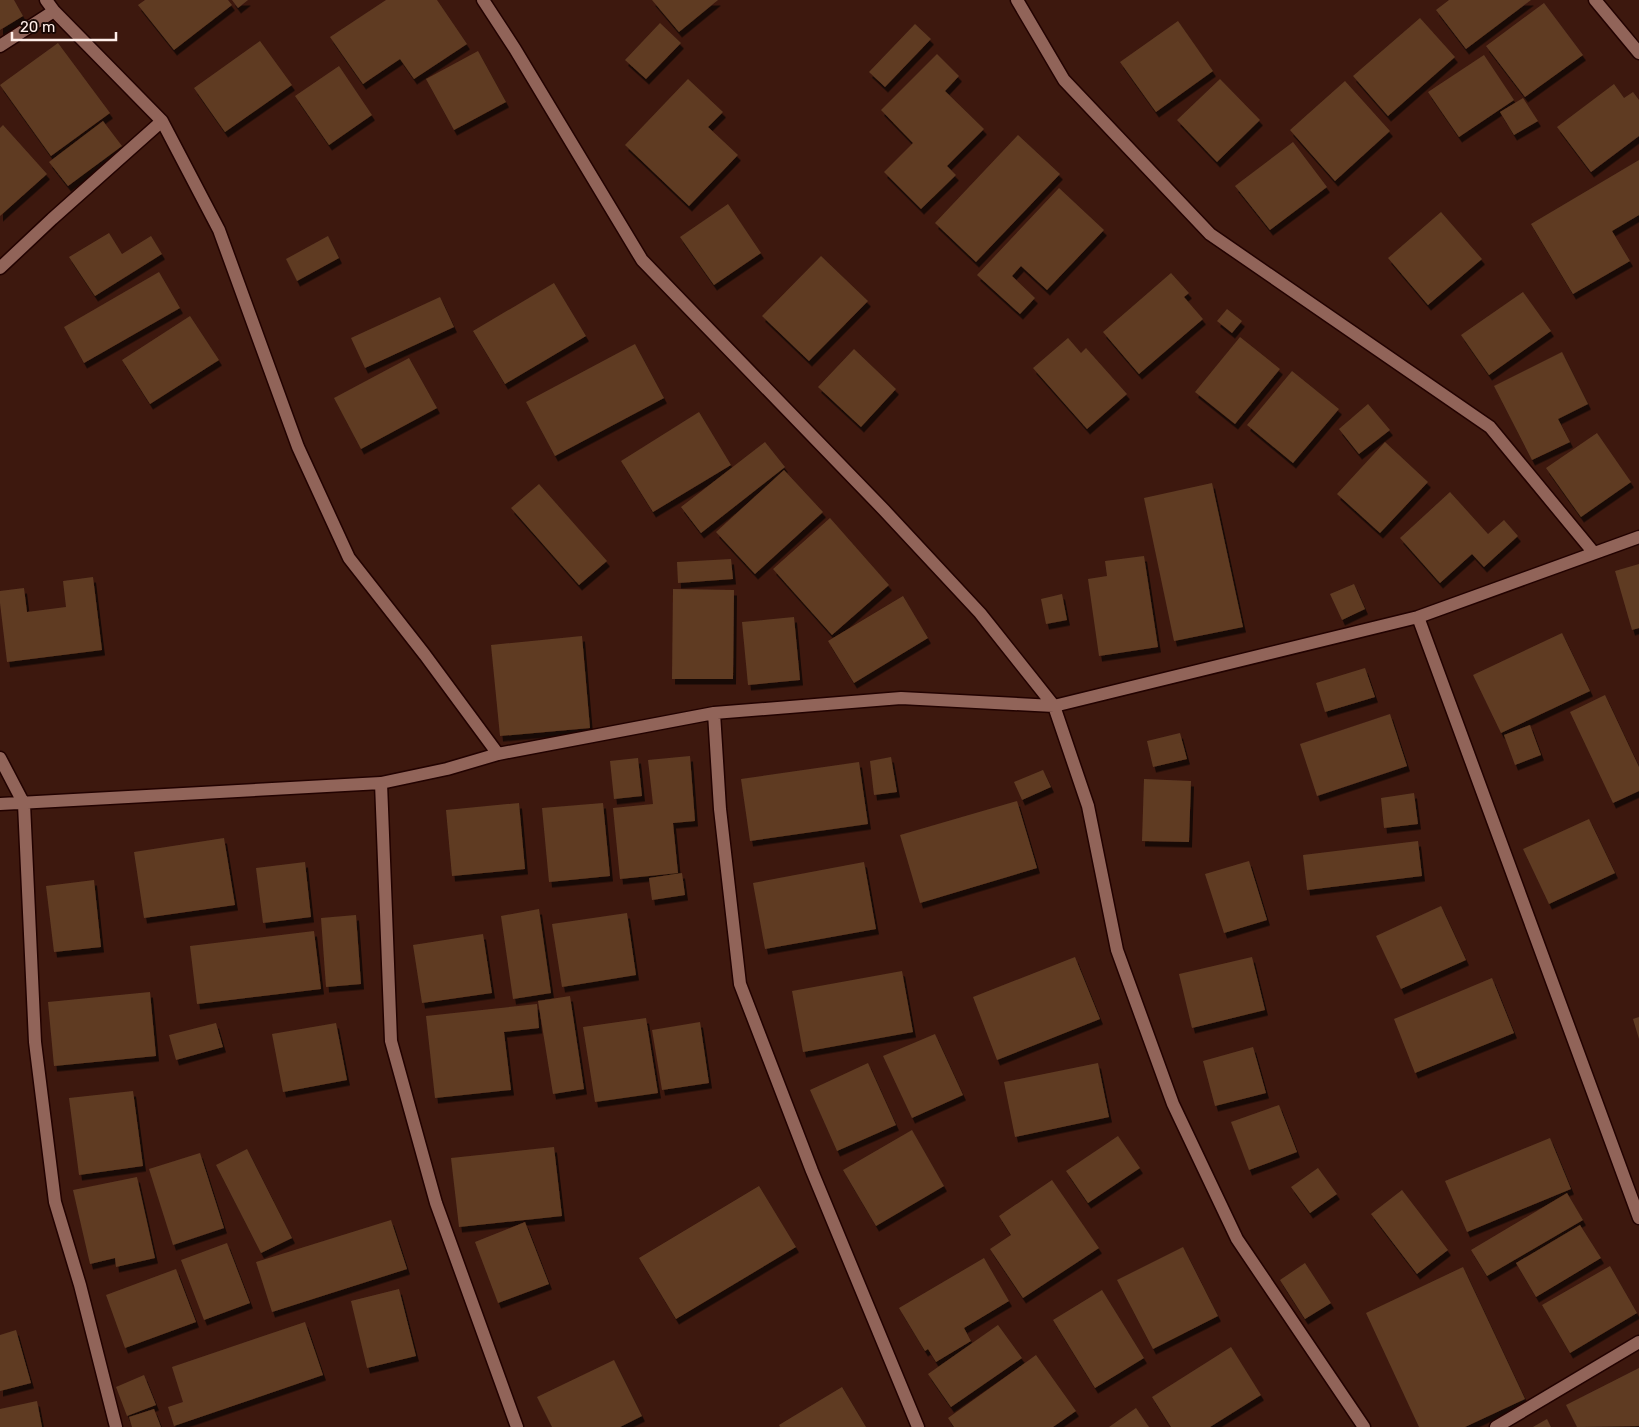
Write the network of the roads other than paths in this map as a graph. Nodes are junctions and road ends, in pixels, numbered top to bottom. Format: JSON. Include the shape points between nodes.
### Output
{"nodes":[{"id":1,"x":46,"y":0,"type":"edge"},
{"id":2,"x":483,"y":0,"type":"edge"},
{"id":3,"x":1017,"y":0,"type":"edge"},
{"id":4,"x":1595,"y":0,"type":"edge"},
{"id":5,"x":54,"y":11,"type":"junction"},
{"id":6,"x":0,"y":46,"type":"edge"},
{"id":7,"x":1639,"y":53,"type":"edge"},
{"id":8,"x":162,"y":121,"type":"junction"},
{"id":9,"x":0,"y":268,"type":"edge"},
{"id":10,"x":1639,"y":537,"type":"edge"},
{"id":11,"x":1594,"y":553,"type":"junction"},
{"id":12,"x":1418,"y":617,"type":"junction"},
{"id":13,"x":1054,"y":706,"type":"junction"},
{"id":14,"x":714,"y":712,"type":"junction"},
{"id":15,"x":498,"y":754,"type":"junction"},
{"id":16,"x":0,"y":758,"type":"edge"},
{"id":17,"x":381,"y":783,"type":"junction"},
{"id":18,"x":0,"y":804,"type":"edge"},
{"id":19,"x":24,"y":804,"type":"junction"},
{"id":20,"x":1639,"y":1218,"type":"edge"},
{"id":21,"x":1639,"y":1342,"type":"edge"},
{"id":22,"x":116,"y":1427,"type":"edge"},
{"id":23,"x":517,"y":1427,"type":"edge"},
{"id":24,"x":918,"y":1427,"type":"edge"},
{"id":25,"x":1364,"y":1427,"type":"edge"},
{"id":26,"x":1496,"y":1427,"type":"edge"}],
"edges":[{"from":1,"to":5,"type":"street"},
{"from":2,"to":13,"type":"street","via":[[642,260],[980,613]]},
{"from":3,"to":11,"type":"street","via":[[1064,80],[1210,234],[1490,427]]},
{"from":4,"to":7,"type":"street"},
{"from":5,"to":6,"type":"street"},
{"from":5,"to":8,"type":"street"},
{"from":8,"to":9,"type":"street"},
{"from":8,"to":15,"type":"street","via":[[219,230],[298,447],[349,558]]},
{"from":10,"to":11,"type":"street"},
{"from":11,"to":12,"type":"street"},
{"from":12,"to":13,"type":"street"},
{"from":12,"to":20,"type":"street"},
{"from":13,"to":14,"type":"street","via":[[901,698]]},
{"from":13,"to":25,"type":"street","via":[[1088,806],[1117,950],[1173,1104],[1237,1239]]},
{"from":14,"to":15,"type":"street"},
{"from":14,"to":24,"type":"street","via":[[720,809],[740,984],[812,1171]]},
{"from":15,"to":17,"type":"street"},
{"from":16,"to":19,"type":"street"},
{"from":17,"to":19,"type":"street"},
{"from":17,"to":23,"type":"street","via":[[391,1041],[436,1203]]},
{"from":18,"to":19,"type":"street"},
{"from":19,"to":22,"type":"street","via":[[35,1042],[55,1202]]},
{"from":21,"to":26,"type":"street"}]}
